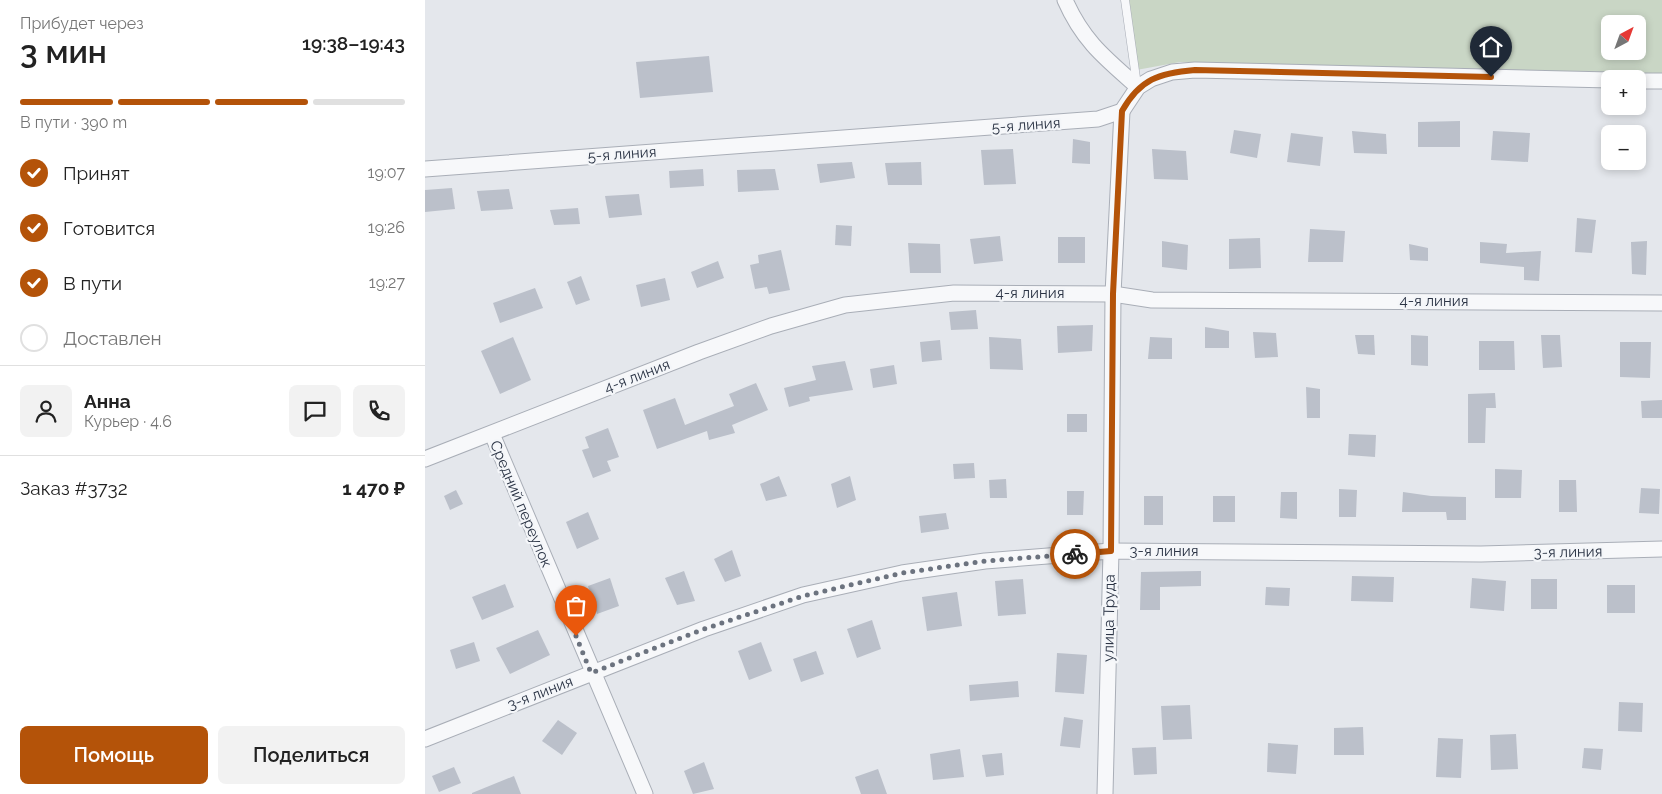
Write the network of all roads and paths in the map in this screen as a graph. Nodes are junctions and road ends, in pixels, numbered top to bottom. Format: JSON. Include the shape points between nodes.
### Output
{"nodes":[{"id":1,"x":1065,"y":0,"type":"edge"},
{"id":2,"x":1125,"y":0,"type":"edge"},
{"id":3,"x":1601,"y":80,"type":"edge"},
{"id":4,"x":1646,"y":81,"type":"edge"},
{"id":5,"x":1662,"y":81,"type":"edge"},
{"id":6,"x":1138,"y":87,"type":"junction"},
{"id":7,"x":1122,"y":111,"type":"junction"},
{"id":8,"x":425,"y":169,"type":"edge"},
{"id":9,"x":1113,"y":294,"type":"junction"},
{"id":10,"x":1662,"y":303,"type":"edge"},
{"id":11,"x":491,"y":434,"type":"junction"},
{"id":12,"x":425,"y":459,"type":"edge"},
{"id":13,"x":1662,"y":549,"type":"edge"},
{"id":14,"x":1111,"y":551,"type":"junction"},
{"id":15,"x":591,"y":673,"type":"junction"},
{"id":16,"x":425,"y":739,"type":"edge"},
{"id":17,"x":645,"y":794,"type":"edge"},
{"id":18,"x":1105,"y":794,"type":"edge"}],
"edges":[{"from":1,"to":6,"type":"street","via":[[1074,21],[1094,49]]},
{"from":2,"to":6,"type":"lane"},
{"from":3,"to":6,"type":"street","via":[[1195,70],[1172,72]]},
{"from":4,"to":5,"type":"street"},
{"from":6,"to":7,"type":"street"},
{"from":7,"to":8,"type":"street","name":"5-я линия","via":[[1098,119]]},
{"from":7,"to":9,"type":"street","name":"улица Труда"},
{"from":9,"to":10,"type":"street","name":"4-я линия","via":[[1152,300]]},
{"from":9,"to":11,"type":"street","name":"4-я линия","via":[[954,293],[845,305],[771,326],[699,352]]},
{"from":9,"to":14,"type":"street","name":"улица Труда"},
{"from":11,"to":12,"type":"street","name":"4-я линия"},
{"from":11,"to":15,"type":"street","name":"Средний переулок"},
{"from":13,"to":14,"type":"street","name":"3-я линия","via":[[1481,554]]},
{"from":14,"to":15,"type":"street","name":"3-я линия","via":[[985,561],[902,573],[813,593],[704,629]]},
{"from":14,"to":18,"type":"street","name":"улица Труда"},
{"from":15,"to":16,"type":"street","name":"3-я линия"},
{"from":15,"to":17,"type":"street","name":"Средний переулок"}]}
